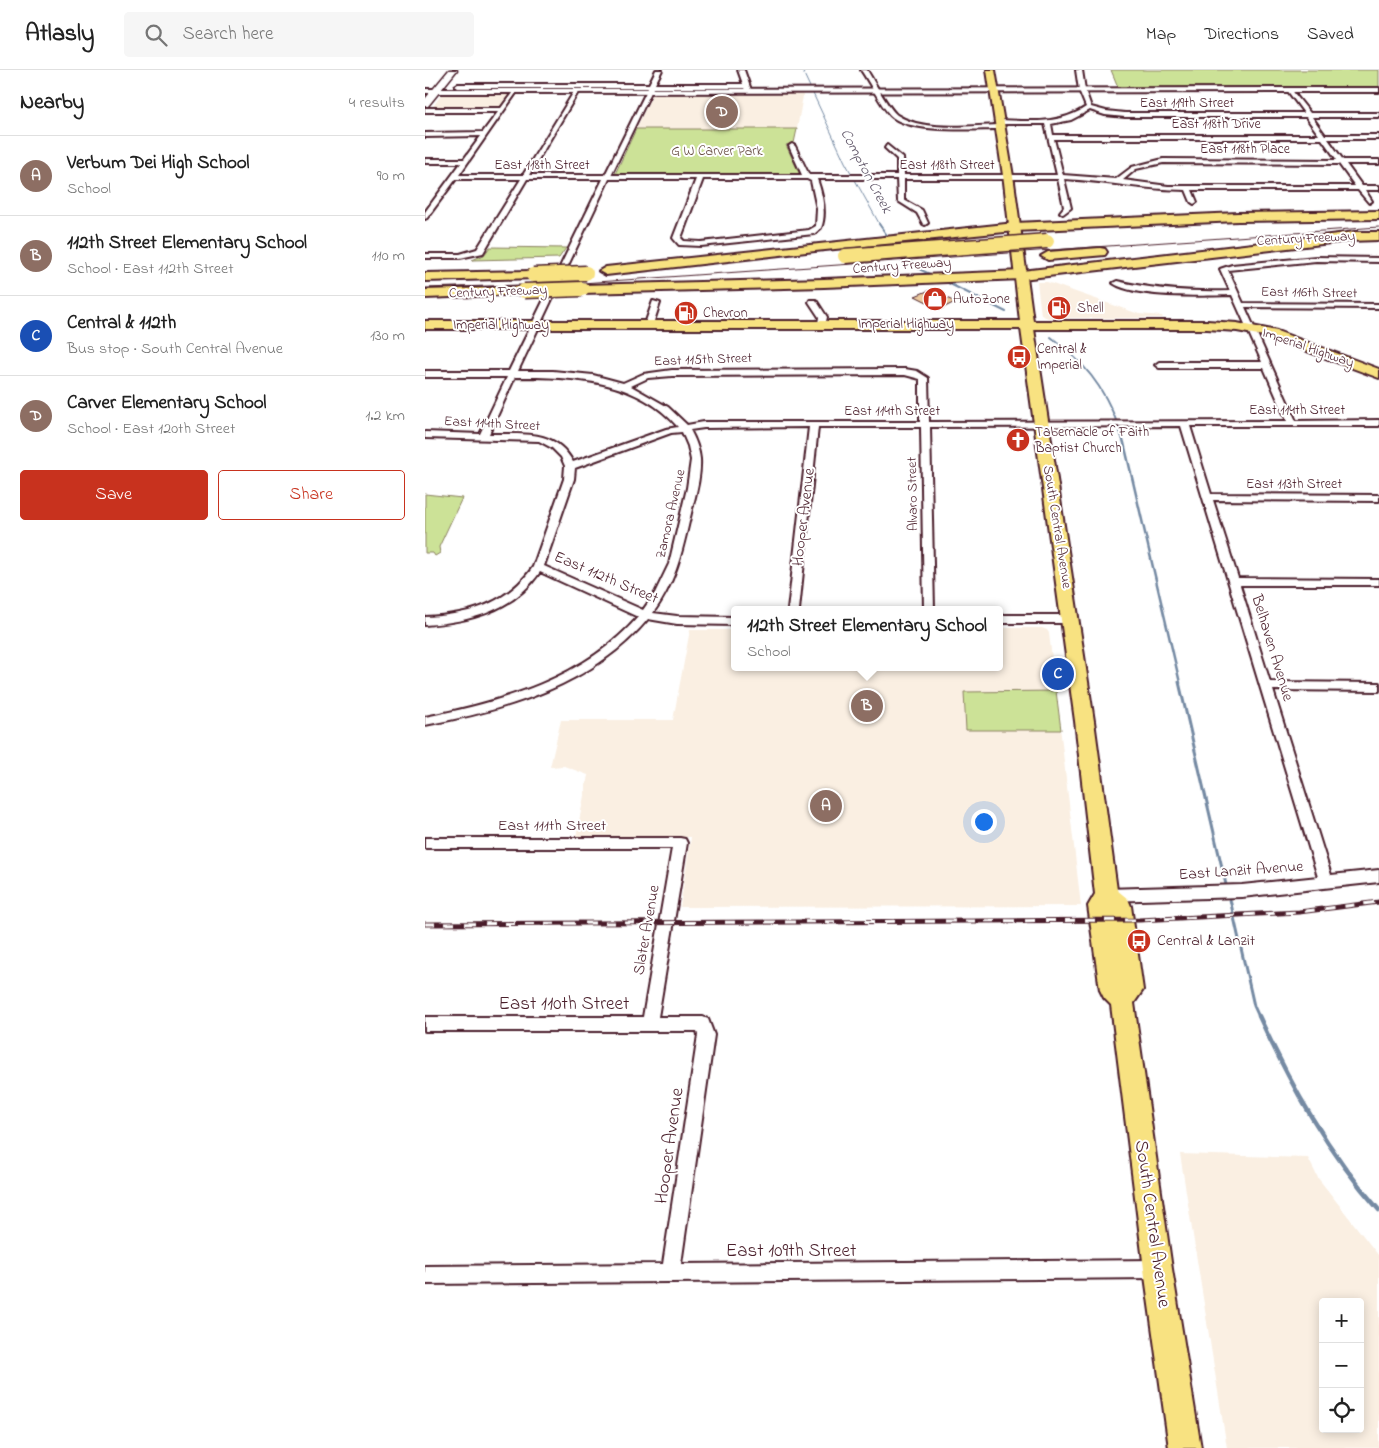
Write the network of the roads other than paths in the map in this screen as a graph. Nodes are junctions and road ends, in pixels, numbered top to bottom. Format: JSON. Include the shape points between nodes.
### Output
{"nodes":[{"id":1,"x":453,"y":70,"type":"edge"},
{"id":2,"x":659,"y":70,"type":"edge"},
{"id":3,"x":741,"y":70,"type":"edge"},
{"id":4,"x":864,"y":70,"type":"edge"},
{"id":5,"x":991,"y":70,"type":"edge"},
{"id":6,"x":1079,"y":70,"type":"edge"},
{"id":7,"x":458,"y":86,"type":"dead end"},
{"id":8,"x":650,"y":88,"type":"junction"},
{"id":9,"x":748,"y":88,"type":"junction"},
{"id":10,"x":436,"y":90,"type":"junction"},
{"id":11,"x":517,"y":90,"type":"junction"},
{"id":12,"x":578,"y":90,"type":"junction"},
{"id":13,"x":876,"y":90,"type":"junction"},
{"id":14,"x":993,"y":90,"type":"junction"},
{"id":15,"x":1082,"y":90,"type":"junction"},
{"id":16,"x":1290,"y":90,"type":"junction"},
{"id":17,"x":1379,"y":90,"type":"edge"},
{"id":18,"x":425,"y":91,"type":"edge"},
{"id":19,"x":425,"y":104,"type":"edge"},
{"id":20,"x":1089,"y":108,"type":"junction"},
{"id":21,"x":425,"y":110,"type":"edge"},
{"id":22,"x":502,"y":110,"type":"junction"},
{"id":23,"x":1308,"y":115,"type":"junction"},
{"id":24,"x":1379,"y":115,"type":"edge"},
{"id":25,"x":1047,"y":122,"type":"junction"},
{"id":26,"x":999,"y":124,"type":"junction"},
{"id":27,"x":485,"y":134,"type":"junction"},
{"id":28,"x":425,"y":135,"type":"edge"},
{"id":29,"x":1052,"y":137,"type":"junction"},
{"id":30,"x":1323,"y":137,"type":"junction"},
{"id":31,"x":1379,"y":137,"type":"edge"},
{"id":32,"x":792,"y":146,"type":"dead end"},
{"id":33,"x":887,"y":147,"type":"dead end"},
{"id":34,"x":425,"y":161,"type":"edge"},
{"id":35,"x":465,"y":161,"type":"junction"},
{"id":36,"x":1341,"y":162,"type":"junction"},
{"id":37,"x":1379,"y":162,"type":"edge"},
{"id":38,"x":806,"y":176,"type":"junction"},
{"id":39,"x":526,"y":177,"type":"junction"},
{"id":40,"x":607,"y":177,"type":"junction"},
{"id":41,"x":700,"y":177,"type":"junction"},
{"id":42,"x":900,"y":177,"type":"junction"},
{"id":43,"x":1007,"y":177,"type":"junction"},
{"id":44,"x":1061,"y":177,"type":"junction"},
{"id":45,"x":453,"y":178,"type":"junction"},
{"id":46,"x":1116,"y":182,"type":"junction"},
{"id":47,"x":1188,"y":188,"type":"junction"},
{"id":48,"x":1360,"y":188,"type":"junction"},
{"id":49,"x":1379,"y":188,"type":"edge"},
{"id":50,"x":1369,"y":201,"type":"dead end"},
{"id":51,"x":1194,"y":202,"type":"dead end"},
{"id":52,"x":1063,"y":212,"type":"dead end"},
{"id":53,"x":1379,"y":215,"type":"edge"},
{"id":54,"x":425,"y":217,"type":"edge"},
{"id":55,"x":1379,"y":219,"type":"edge"},
{"id":56,"x":925,"y":223,"type":"dead end"},
{"id":57,"x":1015,"y":227,"type":"junction"},
{"id":58,"x":1145,"y":234,"type":"dead end"},
{"id":59,"x":1355,"y":236,"type":"junction"},
{"id":60,"x":1379,"y":236,"type":"edge"},
{"id":61,"x":1052,"y":241,"type":"dead end"},
{"id":62,"x":425,"y":256,"type":"edge"},
{"id":63,"x":1001,"y":259,"type":"dead end"},
{"id":64,"x":1379,"y":260,"type":"edge"},
{"id":65,"x":882,"y":267,"type":"dead end"},
{"id":66,"x":606,"y":272,"type":"junction"},
{"id":67,"x":1022,"y":275,"type":"junction"},
{"id":68,"x":425,"y":277,"type":"edge"},
{"id":69,"x":1117,"y":283,"type":"dead end"},
{"id":70,"x":582,"y":288,"type":"junction"},
{"id":71,"x":1234,"y":293,"type":"junction"},
{"id":72,"x":425,"y":294,"type":"edge"},
{"id":73,"x":656,"y":302,"type":"dead end"},
{"id":74,"x":813,"y":302,"type":"dead end"},
{"id":75,"x":1239,"y":305,"type":"junction"},
{"id":76,"x":1379,"y":306,"type":"edge"},
{"id":77,"x":649,"y":324,"type":"junction"},
{"id":78,"x":822,"y":324,"type":"junction"},
{"id":79,"x":1027,"y":324,"type":"junction"},
{"id":80,"x":425,"y":325,"type":"edge"},
{"id":81,"x":535,"y":325,"type":"junction"},
{"id":82,"x":1249,"y":329,"type":"junction"},
{"id":83,"x":1159,"y":365,"type":"dead end"},
{"id":84,"x":1265,"y":365,"type":"junction"},
{"id":85,"x":425,"y":374,"type":"edge"},
{"id":86,"x":512,"y":374,"type":"junction"},
{"id":87,"x":1379,"y":374,"type":"edge"},
{"id":88,"x":924,"y":378,"type":"joint"},
{"id":89,"x":623,"y":386,"type":"junction"},
{"id":90,"x":1293,"y":423,"type":"junction"},
{"id":91,"x":1379,"y":423,"type":"edge"},
{"id":92,"x":925,"y":424,"type":"junction"},
{"id":93,"x":1042,"y":424,"type":"junction"},
{"id":94,"x":1185,"y":424,"type":"junction"},
{"id":95,"x":814,"y":425,"type":"junction"},
{"id":96,"x":683,"y":428,"type":"junction"},
{"id":97,"x":425,"y":435,"type":"edge"},
{"id":98,"x":484,"y":435,"type":"junction"},
{"id":99,"x":570,"y":466,"type":"junction"},
{"id":100,"x":1209,"y":497,"type":"junction"},
{"id":101,"x":1379,"y":498,"type":"edge"},
{"id":102,"x":538,"y":566,"type":"junction"},
{"id":103,"x":1235,"y":581,"type":"junction"},
{"id":104,"x":1379,"y":582,"type":"edge"},
{"id":105,"x":793,"y":606,"type":"edge"},
{"id":106,"x":929,"y":606,"type":"edge"},
{"id":107,"x":644,"y":615,"type":"junction"},
{"id":108,"x":1003,"y":619,"type":"edge"},
{"id":109,"x":1071,"y":619,"type":"junction"},
{"id":110,"x":425,"y":621,"type":"edge"},
{"id":111,"x":731,"y":621,"type":"edge"},
{"id":112,"x":1267,"y":686,"type":"junction"},
{"id":113,"x":1379,"y":687,"type":"edge"},
{"id":114,"x":425,"y":720,"type":"edge"},
{"id":115,"x":425,"y":843,"type":"edge"},
{"id":116,"x":680,"y":843,"type":"joint"},
{"id":117,"x":1379,"y":876,"type":"edge"},
{"id":118,"x":1326,"y":882,"type":"junction"},
{"id":119,"x":1106,"y":895,"type":"junction"},
{"id":120,"x":425,"y":1024,"type":"edge"},
{"id":121,"x":649,"y":1024,"type":"junction"},
{"id":122,"x":703,"y":1024,"type":"joint"},
{"id":123,"x":1158,"y":1270,"type":"junction"},
{"id":124,"x":671,"y":1274,"type":"junction"},
{"id":125,"x":425,"y":1275,"type":"edge"},
{"id":126,"x":1185,"y":1448,"type":"edge"}],
"edges":[{"from":1,"to":10,"type":"main road"},
{"from":2,"to":8,"type":"street"},
{"from":3,"to":9,"type":"street"},
{"from":4,"to":13,"type":"street"},
{"from":5,"to":14,"type":"main road","name":"South Central Avenue"},
{"from":6,"to":15,"type":"street"},
{"from":7,"to":8,"type":"street"},
{"from":8,"to":9,"type":"street"},
{"from":8,"to":12,"type":"street"},
{"from":8,"to":40,"type":"street"},
{"from":9,"to":13,"type":"street"},
{"from":10,"to":11,"type":"street"},
{"from":10,"to":18,"type":"street"},
{"from":10,"to":19,"type":"main road"},
{"from":11,"to":12,"type":"street"},
{"from":11,"to":22,"type":"street"},
{"from":12,"to":39,"type":"street"},
{"from":13,"to":14,"type":"street"},
{"from":13,"to":26,"type":"street","via":[[893,115],[910,122],[938,126]]},
{"from":14,"to":15,"type":"street"},
{"from":14,"to":26,"type":"main road","name":"South Central Avenue"},
{"from":15,"to":16,"type":"street"},
{"from":15,"to":20,"type":"street"},
{"from":16,"to":17,"type":"street"},
{"from":16,"to":23,"type":"street"},
{"from":20,"to":23,"type":"street","name":"East 119th Street","via":[[1115,115]]},
{"from":20,"to":25,"type":"street","via":[[1075,117]]},
{"from":21,"to":22,"type":"street"},
{"from":22,"to":27,"type":"street"},
{"from":23,"to":24,"type":"street","name":"East 119th Street"},
{"from":23,"to":30,"type":"street"},
{"from":25,"to":26,"type":"street"},
{"from":25,"to":29,"type":"street"},
{"from":26,"to":43,"type":"main road","name":"South Central Avenue"},
{"from":27,"to":28,"type":"street"},
{"from":27,"to":35,"type":"street"},
{"from":29,"to":30,"type":"street","name":"East 118th Drive"},
{"from":29,"to":44,"type":"street"},
{"from":30,"to":31,"type":"street","name":"East 118th Drive"},
{"from":30,"to":36,"type":"street"},
{"from":32,"to":38,"type":"street"},
{"from":33,"to":42,"type":"street","via":[[900,158]]},
{"from":34,"to":35,"type":"street"},
{"from":35,"to":45,"type":"street"},
{"from":36,"to":37,"type":"street","name":"East 118th Place"},
{"from":36,"to":46,"type":"street","name":"East 118th Place","via":[[1163,162],[1134,168]]},
{"from":36,"to":48,"type":"street"},
{"from":38,"to":41,"type":"street","name":"East 118th Street"},
{"from":38,"to":41,"type":"street","via":[[813,180],[819,206],[817,229],[804,234],[683,244],[677,238]]},
{"from":38,"to":42,"type":"street","name":"East 118th Street"},
{"from":39,"to":40,"type":"street","name":"East 118th Street"},
{"from":39,"to":45,"type":"street","name":"East 118th Street"},
{"from":39,"to":62,"type":"street","via":[[485,245],[474,253],[460,256]]},
{"from":40,"to":41,"type":"street","name":"East 118th Street"},
{"from":40,"to":81,"type":"street"},
{"from":42,"to":43,"type":"street","name":"East 118th Street"},
{"from":42,"to":56,"type":"street","via":[[901,201],[919,211]]},
{"from":43,"to":44,"type":"street","name":"East 118th Street"},
{"from":43,"to":57,"type":"main road","name":"South Central Avenue"},
{"from":44,"to":46,"type":"street","name":"East 118th Street"},
{"from":44,"to":52,"type":"street","via":[[1068,208]]},
{"from":45,"to":54,"type":"street","via":[[436,195]]},
{"from":46,"to":47,"type":"street","name":"East 118th Street"},
{"from":47,"to":48,"type":"street","name":"East 118th Street"},
{"from":47,"to":51,"type":"street"},
{"from":48,"to":49,"type":"street","name":"East 118th Street"},
{"from":48,"to":50,"type":"street"},
{"from":53,"to":57,"type":"highway","via":[[1238,217]]},
{"from":55,"to":58,"type":"highway","name":"Century Freeway"},
{"from":57,"to":66,"type":"highway"},
{"from":57,"to":67,"type":"main road","name":"South Central Avenue"},
{"from":59,"to":60,"type":"highway","name":"Century Freeway"},
{"from":59,"to":63,"type":"highway","name":"Century Freeway"},
{"from":59,"to":67,"type":"highway"},
{"from":61,"to":66,"type":"highway","name":"Century Freeway","bridge":true},
{"from":64,"to":71,"type":"street","via":[[1316,260],[1232,267],[1224,270]]},
{"from":65,"to":70,"type":"highway","name":"Century Freeway"},
{"from":66,"to":68,"type":"highway","name":"Century Freeway","bridge":true},
{"from":67,"to":70,"type":"highway"},
{"from":67,"to":79,"type":"main road","name":"South Central Avenue"},
{"from":69,"to":71,"type":"street","via":[[1164,293]]},
{"from":70,"to":72,"type":"highway","name":"Century Freeway","bridge":true},
{"from":71,"to":75,"type":"street"},
{"from":73,"to":77,"type":"street"},
{"from":74,"to":78,"type":"street","via":[[823,317]]},
{"from":75,"to":76,"type":"street","name":"East 116th Street"},
{"from":75,"to":82,"type":"street"},
{"from":77,"to":78,"type":"main road","name":"Imperial Highway"},
{"from":77,"to":81,"type":"main road","name":"Imperial Highway"},
{"from":78,"to":79,"type":"main road","name":"Imperial Highway"},
{"from":79,"to":82,"type":"main road","name":"Imperial Highway","via":[[1207,325]]},
{"from":79,"to":93,"type":"main road","name":"South Central Avenue"},
{"from":80,"to":81,"type":"main road","name":"Imperial Highway"},
{"from":81,"to":86,"type":"street"},
{"from":82,"to":84,"type":"street"},
{"from":82,"to":87,"type":"main road","name":"Imperial Highway","via":[[1285,338]]},
{"from":83,"to":84,"type":"street"},
{"from":84,"to":90,"type":"street"},
{"from":85,"to":86,"type":"street"},
{"from":86,"to":89,"type":"street","via":[[573,376]]},
{"from":86,"to":98,"type":"street"},
{"from":88,"to":89,"type":"street","name":"East 115th Street","via":[[905,372],[672,373],[646,376]]},
{"from":88,"to":92,"type":"street","name":"Alvaro Street"},
{"from":89,"to":96,"type":"street","name":"Zamora Avenue","via":[[650,398]]},
{"from":90,"to":91,"type":"street","name":"East 114th Street"},
{"from":90,"to":94,"type":"street","name":"East 114th Street"},
{"from":92,"to":93,"type":"street","name":"East 114th Street"},
{"from":92,"to":95,"type":"street","name":"East 114th Street"},
{"from":92,"to":106,"type":"street","name":"Alvaro Street"},
{"from":93,"to":94,"type":"street","name":"East 114th Street"},
{"from":93,"to":109,"type":"main road","name":"South Central Avenue"},
{"from":94,"to":100,"type":"street","name":"Belhaven Avenue"},
{"from":95,"to":96,"type":"street","name":"East 114th Street","via":[[704,425]]},
{"from":95,"to":105,"type":"street","name":"Hooper Avenue"},
{"from":96,"to":99,"type":"street","name":"East 114th Street"},
{"from":96,"to":107,"type":"street","name":"Zamora Avenue","via":[[696,456],[693,484],[671,572]]},
{"from":97,"to":98,"type":"street","name":"East 114th Street"},
{"from":98,"to":99,"type":"street","name":"East 114th Street","via":[[541,438],[565,453]]},
{"from":99,"to":102,"type":"street","via":[[569,479]]},
{"from":100,"to":101,"type":"street","name":"East 113th Street"},
{"from":100,"to":103,"type":"street","name":"Belhaven Avenue"},
{"from":102,"to":107,"type":"street","name":"East 112th Street"},
{"from":102,"to":110,"type":"street","name":"East 112th Street","via":[[525,586],[500,604],[468,617]]},
{"from":103,"to":104,"type":"street"},
{"from":103,"to":112,"type":"street","name":"Belhaven Avenue"},
{"from":107,"to":111,"type":"street","name":"East 112th Street","via":[[677,620]]},
{"from":107,"to":114,"type":"street","name":"Zamora Avenue","via":[[612,648],[584,667],[543,687],[510,701]]},
{"from":108,"to":109,"type":"street"},
{"from":109,"to":119,"type":"main road","name":"South Central Avenue"},
{"from":112,"to":113,"type":"street"},
{"from":112,"to":118,"type":"street","name":"Belhaven Avenue"},
{"from":115,"to":116,"type":"street","name":"East 111th Street"},
{"from":116,"to":121,"type":"street","name":"Slater Avenue"},
{"from":117,"to":118,"type":"street","name":"East Lanzit Avenue"},
{"from":118,"to":119,"type":"street","name":"East Lanzit Avenue","via":[[1242,891]]},
{"from":119,"to":123,"type":"main road","name":"South Central Avenue","via":[[1099,906],[1112,990],[1122,1000]]},
{"from":120,"to":121,"type":"street","name":"East 110th Street"},
{"from":121,"to":122,"type":"street","name":"East 110th Street"},
{"from":122,"to":124,"type":"street","name":"Hooper Avenue","via":[[706,1035]]},
{"from":123,"to":124,"type":"street","name":"East 109th Street"},
{"from":123,"to":126,"type":"main road","name":"South Central Avenue"},
{"from":124,"to":125,"type":"street","name":"East 109th Street"}]}
